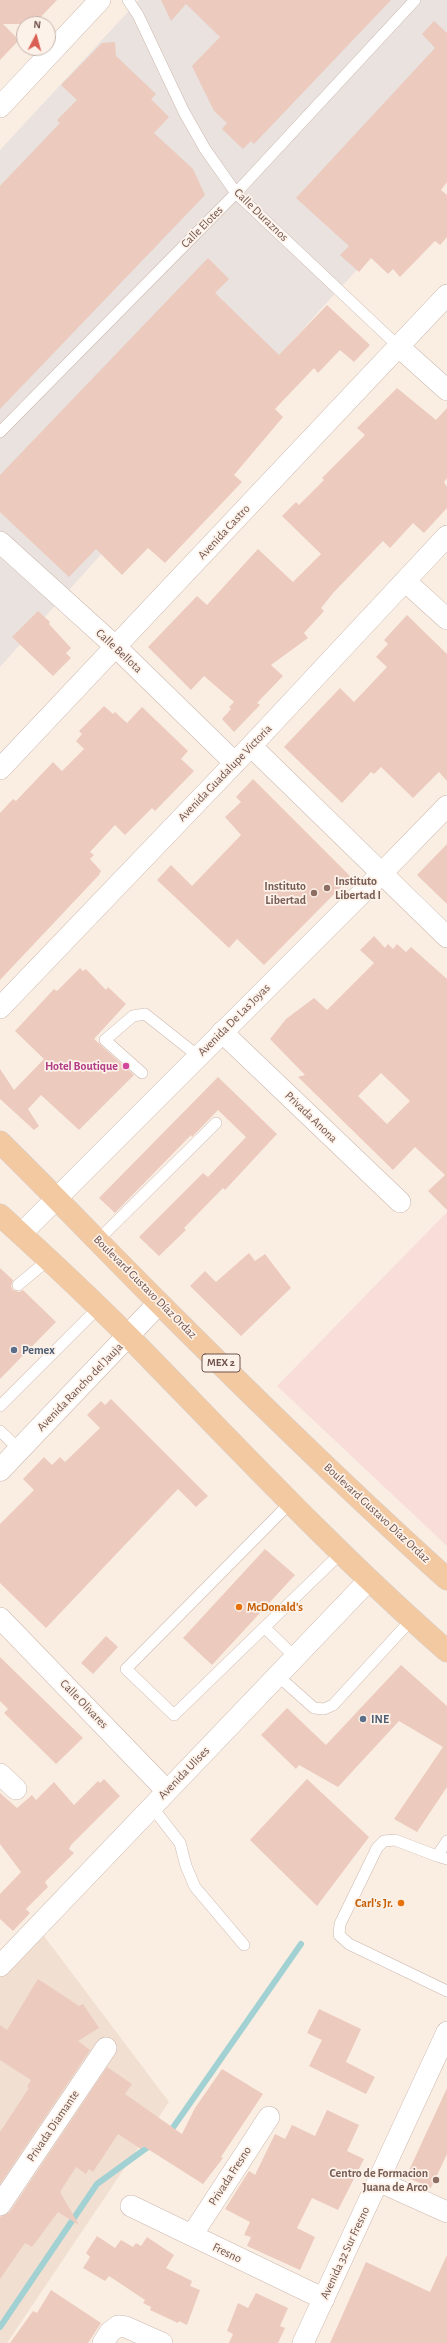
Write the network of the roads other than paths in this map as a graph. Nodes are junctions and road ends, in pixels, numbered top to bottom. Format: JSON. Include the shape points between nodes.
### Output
{"nodes":[{"id":1,"x":100,"y":0,"type":"edge"},
{"id":2,"x":128,"y":0,"type":"edge"},
{"id":3,"x":415,"y":0,"type":"edge"},
{"id":4,"x":0,"y":107,"type":"edge"},
{"id":5,"x":236,"y":193,"type":"junction"},
{"id":6,"x":447,"y":295,"type":"edge"},
{"id":7,"x":398,"y":346,"type":"junction"},
{"id":8,"x":447,"y":390,"type":"edge"},
{"id":9,"x":0,"y":432,"type":"edge"},
{"id":10,"x":447,"y":536,"type":"edge"},
{"id":11,"x":0,"y":542,"type":"edge"},
{"id":12,"x":405,"y":581,"type":"junction"},
{"id":13,"x":447,"y":619,"type":"edge"},
{"id":14,"x":116,"y":647,"type":"junction"},
{"id":15,"x":251,"y":746,"type":"junction"},
{"id":16,"x":236,"y":763,"type":"junction"},
{"id":17,"x":0,"y":769,"type":"edge"},
{"id":18,"x":447,"y":806,"type":"edge"},
{"id":19,"x":382,"y":873,"type":"junction"},
{"id":20,"x":447,"y":937,"type":"edge"},
{"id":21,"x":0,"y":1008,"type":"edge"},
{"id":22,"x":222,"y":1032,"type":"junction"},
{"id":23,"x":198,"y":1056,"type":"junction"},
{"id":24,"x":142,"y":1073,"type":"dead end"},
{"id":25,"x":216,"y":1123,"type":"dead end"},
{"id":26,"x":0,"y":1142,"type":"edge"},
{"id":27,"x":58,"y":1198,"type":"junction"},
{"id":28,"x":400,"y":1202,"type":"dead end"},
{"id":29,"x":0,"y":1215,"type":"edge"},
{"id":30,"x":21,"y":1234,"type":"junction"},
{"id":31,"x":98,"y":1240,"type":"junction"},
{"id":32,"x":48,"y":1260,"type":"junction"},
{"id":33,"x":18,"y":1285,"type":"dead end"},
{"id":34,"x":159,"y":1303,"type":"junction"},
{"id":35,"x":98,"y":1308,"type":"junction"},
{"id":36,"x":129,"y":1337,"type":"junction"},
{"id":37,"x":0,"y":1406,"type":"edge"},
{"id":38,"x":0,"y":1431,"type":"edge"},
{"id":39,"x":20,"y":1450,"type":"junction"},
{"id":40,"x":0,"y":1470,"type":"edge"},
{"id":41,"x":290,"y":1503,"type":"junction"},
{"id":42,"x":341,"y":1553,"type":"junction"},
{"id":43,"x":447,"y":1579,"type":"edge"},
{"id":44,"x":369,"y":1580,"type":"junction"},
{"id":45,"x":0,"y":1618,"type":"edge"},
{"id":46,"x":411,"y":1620,"type":"junction"},
{"id":47,"x":265,"y":1628,"type":"junction"},
{"id":48,"x":447,"y":1651,"type":"edge"},
{"id":49,"x":295,"y":1657,"type":"junction"},
{"id":50,"x":278,"y":1676,"type":"junction"},
{"id":51,"x":0,"y":1774,"type":"edge"},
{"id":52,"x":16,"y":1789,"type":"dead end"},
{"id":53,"x":167,"y":1791,"type":"junction"},
{"id":54,"x":152,"y":1807,"type":"junction"},
{"id":55,"x":447,"y":1841,"type":"edge"},
{"id":56,"x":442,"y":1858,"type":"edge"},
{"id":57,"x":244,"y":1945,"type":"dead end"},
{"id":58,"x":0,"y":1966,"type":"edge"},
{"id":59,"x":447,"y":1991,"type":"edge"},
{"id":60,"x":447,"y":2032,"type":"edge"},
{"id":61,"x":106,"y":2048,"type":"dead end"},
{"id":62,"x":269,"y":2117,"type":"dead end"},
{"id":63,"x":378,"y":2181,"type":"junction"},
{"id":64,"x":0,"y":2205,"type":"edge"},
{"id":65,"x":131,"y":2206,"type":"dead end"},
{"id":66,"x":447,"y":2212,"type":"edge"},
{"id":67,"x":192,"y":2235,"type":"junction"},
{"id":68,"x":324,"y":2299,"type":"junction"},
{"id":69,"x":103,"y":2343,"type":"edge"},
{"id":70,"x":162,"y":2343,"type":"edge"},
{"id":71,"x":303,"y":2343,"type":"edge"}],
"edges":[{"from":1,"to":4,"type":"street"},
{"from":2,"to":5,"type":"lane","name":"Calle Duraznos","via":[[138,15],[187,118]]},
{"from":3,"to":5,"type":"lane","name":"Calle Elotes"},
{"from":5,"to":7,"type":"lane","name":"Calle Duraznos"},
{"from":5,"to":9,"type":"lane","name":"Calle Elotes"},
{"from":6,"to":7,"type":"street","name":"Avenida Castro"},
{"from":7,"to":8,"type":"street","name":"Calle Duraznos"},
{"from":7,"to":14,"type":"street","name":"Avenida Castro"},
{"from":10,"to":12,"type":"street","name":"Avenida Guadalupe Victoria"},
{"from":11,"to":14,"type":"street","name":"Calle Bellota"},
{"from":12,"to":13,"type":"street"},
{"from":12,"to":15,"type":"street","name":"Avenida Guadalupe Victoria"},
{"from":14,"to":16,"type":"street","name":"Calle Bellota"},
{"from":14,"to":17,"type":"street","name":"Avenida Castro"},
{"from":15,"to":16,"type":"street","name":"Avenida Guadalupe Victoria"},
{"from":15,"to":19,"type":"street"},
{"from":16,"to":21,"type":"street","name":"Avenida Guadalupe Victoria"},
{"from":18,"to":19,"type":"street","name":"Avenida De Las Joyas"},
{"from":19,"to":20,"type":"street"},
{"from":19,"to":22,"type":"street","name":"Avenida De Las Joyas"},
{"from":22,"to":23,"type":"street","name":"Avenida De Las Joyas"},
{"from":22,"to":28,"type":"street","name":"Privada Anona"},
{"from":23,"to":24,"type":"lane","via":[[146,1014],[133,1016],[105,1040]]},
{"from":23,"to":27,"type":"street","name":"Avenida De Las Joyas"},
{"from":25,"to":31,"type":"lane"},
{"from":26,"to":27,"type":"main road","name":"Boulevard Gustavo Díaz Ordaz","number":"MEX 2"},
{"from":27,"to":30,"type":"street","name":"Avenida De Las Joyas"},
{"from":27,"to":31,"type":"main road","name":"Boulevard Gustavo Díaz Ordaz","number":"MEX 2"},
{"from":29,"to":30,"type":"main road"},
{"from":30,"to":32,"type":"main road"},
{"from":31,"to":34,"type":"main road","name":"Boulevard Gustavo Díaz Ordaz","number":"MEX 2"},
{"from":32,"to":33,"type":"lane"},
{"from":32,"to":35,"type":"main road"},
{"from":34,"to":36,"type":"street","name":"Avenida Rancho del Jauja"},
{"from":34,"to":43,"type":"main road","name":"Boulevard Gustavo Díaz Ordaz","number":"MEX 2"},
{"from":35,"to":36,"type":"main road"},
{"from":35,"to":37,"type":"lane"},
{"from":36,"to":39,"type":"street","name":"Avenida Rancho del Jauja"},
{"from":36,"to":41,"type":"main road"},
{"from":38,"to":39,"type":"lane"},
{"from":39,"to":40,"type":"street","name":"Avenida Rancho del Jauja"},
{"from":41,"to":42,"type":"main road"},
{"from":41,"to":47,"type":"lane","via":[[126,1669],[174,1715]]},
{"from":42,"to":44,"type":"main road"},
{"from":42,"to":47,"type":"lane"},
{"from":44,"to":46,"type":"main road"},
{"from":44,"to":49,"type":"street","name":"Avenida Ulises"},
{"from":45,"to":53,"type":"street","name":"Calle Olivares"},
{"from":46,"to":48,"type":"main road"},
{"from":46,"to":50,"type":"lane","via":[[333,1705],[324,1710],[314,1708]]},
{"from":47,"to":49,"type":"lane"},
{"from":49,"to":50,"type":"street","name":"Avenida Ulises"},
{"from":50,"to":53,"type":"street","name":"Avenida Ulises"},
{"from":51,"to":52,"type":"street"},
{"from":53,"to":54,"type":"street","name":"Avenida Ulises"},
{"from":54,"to":57,"type":"lane","via":[[180,1843],[195,1887]]},
{"from":54,"to":58,"type":"street","name":"Avenida Ulises"},
{"from":55,"to":56,"type":"lane"},
{"from":56,"to":59,"type":"lane","via":[[395,1840],[384,1840],[376,1848],[340,1924],[339,1935],[349,1944]]},
{"from":60,"to":63,"type":"street","name":"Avenida 32 Sur Fresno"},
{"from":61,"to":64,"type":"street","name":"Privada Diamante"},
{"from":62,"to":67,"type":"street","name":"Privada Fresno"},
{"from":63,"to":66,"type":"street"},
{"from":63,"to":68,"type":"street","name":"Avenida 32 Sur Fresno"},
{"from":65,"to":67,"type":"street","name":"Fresno"},
{"from":67,"to":68,"type":"street","name":"Fresno"},
{"from":68,"to":71,"type":"street","name":"Avenida 32 Sur Fresno"},
{"from":69,"to":70,"type":"street","via":[[110,2332],[118,2326]]}]}
